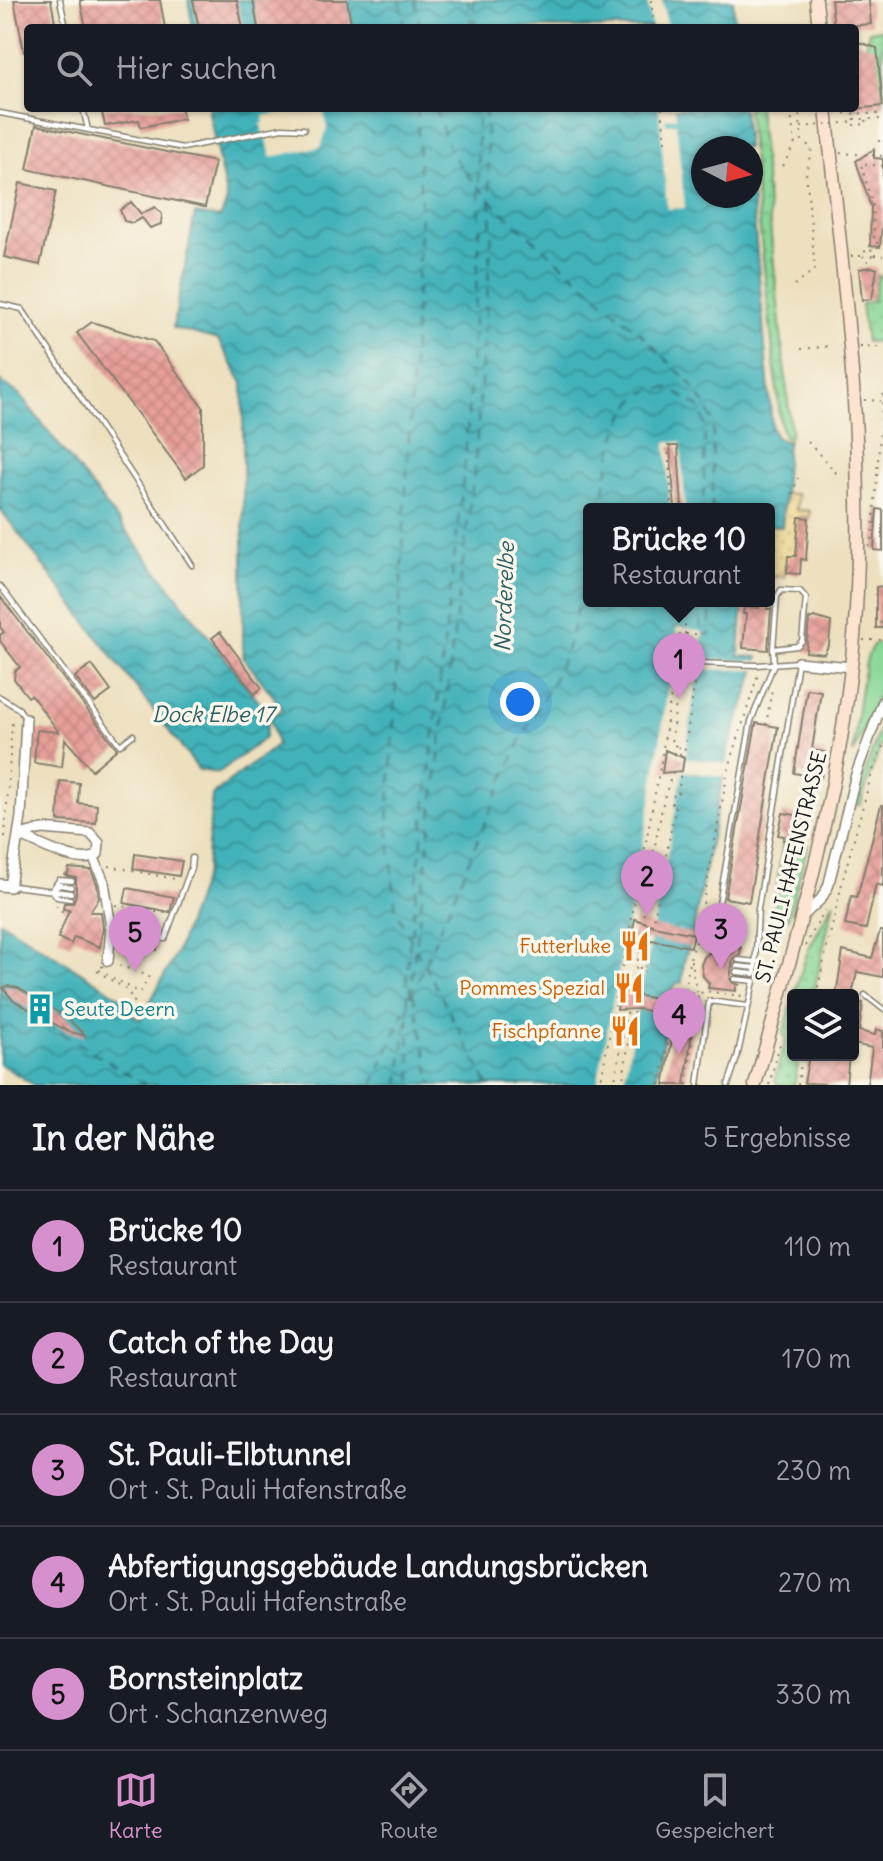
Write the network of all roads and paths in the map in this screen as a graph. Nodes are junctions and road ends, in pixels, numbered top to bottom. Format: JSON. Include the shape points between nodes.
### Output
{"nodes":[{"id":1,"x":60,"y":0,"type":"edge"},
{"id":2,"x":651,"y":0,"type":"edge"},
{"id":3,"x":816,"y":0,"type":"edge"},
{"id":4,"x":65,"y":24,"type":"edge"},
{"id":5,"x":654,"y":24,"type":"edge"},
{"id":6,"x":819,"y":24,"type":"edge"},
{"id":7,"x":84,"y":112,"type":"edge"},
{"id":8,"x":663,"y":112,"type":"edge"},
{"id":9,"x":791,"y":112,"type":"edge"},
{"id":10,"x":799,"y":112,"type":"edge"},
{"id":11,"x":827,"y":112,"type":"edge"},
{"id":12,"x":854,"y":112,"type":"edge"},
{"id":13,"x":0,"y":113,"type":"edge"},
{"id":14,"x":883,"y":116,"type":"edge"},
{"id":15,"x":801,"y":127,"type":"junction"},
{"id":16,"x":795,"y":128,"type":"junction"},
{"id":17,"x":304,"y":129,"type":"dead end"},
{"id":18,"x":88,"y":130,"type":"junction"},
{"id":19,"x":878,"y":141,"type":"dead end"},
{"id":20,"x":883,"y":141,"type":"edge"},
{"id":21,"x":665,"y":143,"type":"dead end"},
{"id":22,"x":831,"y":152,"type":"junction"},
{"id":23,"x":883,"y":156,"type":"edge"},
{"id":24,"x":783,"y":166,"type":"dead end"},
{"id":25,"x":883,"y":166,"type":"edge"},
{"id":26,"x":883,"y":244,"type":"edge"},
{"id":27,"x":874,"y":255,"type":"dead end"},
{"id":28,"x":883,"y":256,"type":"edge"},
{"id":29,"x":795,"y":285,"type":"dead end"},
{"id":30,"x":0,"y":304,"type":"edge"},
{"id":31,"x":831,"y":346,"type":"dead end"},
{"id":32,"x":866,"y":347,"type":"dead end"},
{"id":33,"x":883,"y":347,"type":"edge"},
{"id":34,"x":801,"y":349,"type":"dead end"},
{"id":35,"x":883,"y":394,"type":"edge"},
{"id":36,"x":870,"y":400,"type":"dead end"},
{"id":37,"x":882,"y":401,"type":"edge"},
{"id":38,"x":808,"y":442,"type":"dead end"},
{"id":39,"x":668,"y":445,"type":"dead end"},
{"id":40,"x":840,"y":477,"type":"dead end"},
{"id":41,"x":798,"y":478,"type":"dead end"},
{"id":42,"x":792,"y":494,"type":"dead end"},
{"id":43,"x":672,"y":503,"type":"edge"},
{"id":44,"x":858,"y":560,"type":"junction"},
{"id":45,"x":192,"y":565,"type":"dead end"},
{"id":46,"x":0,"y":586,"type":"edge"},
{"id":47,"x":678,"y":607,"type":"edge"},
{"id":48,"x":880,"y":622,"type":"dead end"},
{"id":49,"x":883,"y":630,"type":"edge"},
{"id":50,"x":685,"y":634,"type":"junction"},
{"id":51,"x":700,"y":634,"type":"dead end"},
{"id":52,"x":862,"y":640,"type":"dead end"},
{"id":53,"x":883,"y":640,"type":"edge"},
{"id":54,"x":773,"y":649,"type":"junction"},
{"id":55,"x":798,"y":662,"type":"junction"},
{"id":56,"x":674,"y":663,"type":"junction"},
{"id":57,"x":774,"y":664,"type":"junction"},
{"id":58,"x":757,"y":665,"type":"junction"},
{"id":59,"x":691,"y":666,"type":"junction"},
{"id":60,"x":851,"y":667,"type":"junction"},
{"id":61,"x":673,"y":683,"type":"junction"},
{"id":62,"x":0,"y":697,"type":"edge"},
{"id":63,"x":883,"y":701,"type":"edge"},
{"id":64,"x":26,"y":719,"type":"joint"},
{"id":65,"x":12,"y":722,"type":"dead end"},
{"id":66,"x":766,"y":725,"type":"dead end"},
{"id":67,"x":133,"y":735,"type":"dead end"},
{"id":68,"x":676,"y":746,"type":"junction"},
{"id":69,"x":883,"y":746,"type":"edge"},
{"id":70,"x":675,"y":754,"type":"dead end"},
{"id":71,"x":681,"y":771,"type":"dead end"},
{"id":72,"x":673,"y":772,"type":"dead end"},
{"id":73,"x":655,"y":796,"type":"junction"},
{"id":74,"x":661,"y":797,"type":"dead end"},
{"id":75,"x":19,"y":835,"type":"junction"},
{"id":76,"x":5,"y":837,"type":"dead end"},
{"id":77,"x":192,"y":858,"type":"dead end"},
{"id":78,"x":96,"y":862,"type":"junction"},
{"id":79,"x":831,"y":874,"type":"junction"},
{"id":80,"x":844,"y":875,"type":"junction"},
{"id":81,"x":175,"y":879,"type":"dead end"},
{"id":82,"x":5,"y":885,"type":"edge"},
{"id":83,"x":810,"y":885,"type":"junction"},
{"id":84,"x":834,"y":889,"type":"dead end"},
{"id":85,"x":52,"y":890,"type":"junction"},
{"id":86,"x":829,"y":901,"type":"dead end"},
{"id":87,"x":107,"y":903,"type":"junction"},
{"id":88,"x":174,"y":915,"type":"junction"},
{"id":89,"x":802,"y":917,"type":"junction"},
{"id":90,"x":111,"y":928,"type":"junction"},
{"id":91,"x":788,"y":928,"type":"dead end"},
{"id":92,"x":719,"y":933,"type":"dead end"},
{"id":93,"x":730,"y":934,"type":"dead end"},
{"id":94,"x":756,"y":938,"type":"junction"},
{"id":95,"x":642,"y":941,"type":"dead end"},
{"id":96,"x":728,"y":947,"type":"dead end"},
{"id":97,"x":791,"y":956,"type":"junction"},
{"id":98,"x":108,"y":961,"type":"junction"},
{"id":99,"x":689,"y":961,"type":"junction"},
{"id":100,"x":757,"y":962,"type":"junction"},
{"id":101,"x":623,"y":964,"type":"junction"},
{"id":102,"x":628,"y":966,"type":"dead end"},
{"id":103,"x":99,"y":970,"type":"junction"},
{"id":104,"x":735,"y":979,"type":"dead end"},
{"id":105,"x":817,"y":989,"type":"edge"},
{"id":106,"x":686,"y":990,"type":"junction"},
{"id":107,"x":631,"y":992,"type":"dead end"},
{"id":108,"x":698,"y":995,"type":"junction"},
{"id":109,"x":865,"y":995,"type":"dead end"},
{"id":110,"x":751,"y":997,"type":"junction"},
{"id":111,"x":135,"y":1003,"type":"dead end"},
{"id":112,"x":748,"y":1006,"type":"junction"},
{"id":113,"x":883,"y":1009,"type":"edge"},
{"id":114,"x":628,"y":1010,"type":"dead end"},
{"id":115,"x":633,"y":1010,"type":"dead end"},
{"id":116,"x":781,"y":1040,"type":"dead end"},
{"id":117,"x":801,"y":1061,"type":"edge"},
{"id":118,"x":600,"y":1085,"type":"edge"},
{"id":119,"x":614,"y":1085,"type":"edge"},
{"id":120,"x":622,"y":1085,"type":"edge"},
{"id":121,"x":660,"y":1085,"type":"edge"},
{"id":122,"x":687,"y":1085,"type":"edge"},
{"id":123,"x":698,"y":1085,"type":"edge"},
{"id":124,"x":728,"y":1085,"type":"edge"},
{"id":125,"x":755,"y":1085,"type":"edge"},
{"id":126,"x":769,"y":1085,"type":"edge"},
{"id":127,"x":798,"y":1085,"type":"edge"}],
"edges":[{"from":1,"to":4,"type":"lane"},
{"from":2,"to":5,"type":"path"},
{"from":3,"to":6,"type":"main road"},
{"from":7,"to":18,"type":"lane"},
{"from":8,"to":21,"type":"path"},
{"from":9,"to":16,"type":"path"},
{"from":10,"to":15,"type":"path"},
{"from":11,"to":22,"type":"main road","name":"ST. PAULI HAFENSTRASSE"},
{"from":12,"to":14,"type":"path"},
{"from":13,"to":18,"type":"lane"},
{"from":14,"to":15,"type":"path","bridge":true},
{"from":15,"to":16,"type":"path","bridge":true},
{"from":15,"to":29,"type":"path","via":[[802,141],[812,148],[806,172],[815,269]]},
{"from":16,"to":24,"type":"path","via":[[795,143]]},
{"from":17,"to":18,"type":"lane","via":[[282,128],[183,148]]},
{"from":19,"to":20,"type":"path"},
{"from":22,"to":23,"type":"path"},
{"from":22,"to":44,"type":"main road","name":"ST. PAULI HAFENSTRASSE","via":[[857,447]]},
{"from":25,"to":26,"type":"path","via":[[861,164],[873,206],[874,242]]},
{"from":27,"to":28,"type":"path"},
{"from":30,"to":45,"type":"lane","via":[[22,309]]},
{"from":31,"to":34,"type":"path"},
{"from":32,"to":33,"type":"path"},
{"from":35,"to":37,"type":"path"},
{"from":36,"to":37,"type":"path"},
{"from":37,"to":44,"type":"path","via":[[872,542]]},
{"from":38,"to":40,"type":"path"},
{"from":39,"to":43,"type":"path"},
{"from":41,"to":42,"type":"path"},
{"from":44,"to":60,"type":"main road","name":"ST. PAULI HAFENSTRASSE"},
{"from":46,"to":67,"type":"lane","via":[[120,745]]},
{"from":47,"to":50,"type":"path","via":[[679,616],[685,616]]},
{"from":48,"to":49,"type":"path"},
{"from":50,"to":51,"type":"path"},
{"from":50,"to":56,"type":"path","via":[[680,633]]},
{"from":52,"to":53,"type":"path"},
{"from":54,"to":54,"type":"lane","via":[[802,641],[806,598],[800,591],[781,590],[777,597]]},
{"from":54,"to":57,"type":"lane"},
{"from":55,"to":57,"type":"lane"},
{"from":55,"to":60,"type":"street"},
{"from":55,"to":94,"type":"lane"},
{"from":56,"to":59,"type":"path"},
{"from":56,"to":61,"type":"path"},
{"from":57,"to":58,"type":"lane"},
{"from":57,"to":66,"type":"path"},
{"from":57,"to":92,"type":"lane","via":[[751,721],[716,921]]},
{"from":58,"to":59,"type":"lane"},
{"from":58,"to":99,"type":"path","via":[[727,771]]},
{"from":59,"to":61,"type":"path"},
{"from":59,"to":68,"type":"path","via":[[678,683],[671,743]]},
{"from":59,"to":68,"type":"path","via":[[694,688],[684,754]]},
{"from":60,"to":83,"type":"main road","name":"ST. PAULI HAFENSTRASSE","via":[[834,786]]},
{"from":61,"to":73,"type":"path"},
{"from":62,"to":64,"type":"lane"},
{"from":63,"to":79,"type":"street","via":[[856,774]]},
{"from":64,"to":75,"type":"street"},
{"from":65,"to":76,"type":"path"},
{"from":68,"to":70,"type":"path"},
{"from":69,"to":80,"type":"path"},
{"from":71,"to":72,"type":"path","via":[[649,924],[643,908]]},
{"from":73,"to":74,"type":"path"},
{"from":73,"to":101,"type":"path"},
{"from":75,"to":78,"type":"street"},
{"from":75,"to":78,"type":"street","via":[[43,829],[90,833],[99,843]]},
{"from":75,"to":82,"type":"street"},
{"from":77,"to":88,"type":"lane"},
{"from":78,"to":81,"type":"path"},
{"from":78,"to":87,"type":"street"},
{"from":79,"to":83,"type":"street"},
{"from":79,"to":89,"type":"street","via":[[824,895]]},
{"from":80,"to":84,"type":"path"},
{"from":80,"to":105,"type":"path"},
{"from":82,"to":85,"type":"lane"},
{"from":83,"to":89,"type":"main road","name":"ST. PAULI HAFENSTRASSE"},
{"from":85,"to":85,"type":"lane","via":[[57,897],[71,890],[60,885]]},
{"from":86,"to":97,"type":"path","via":[[800,957]]},
{"from":87,"to":88,"type":"path"},
{"from":87,"to":90,"type":"street"},
{"from":88,"to":90,"type":"lane","via":[[165,939]]},
{"from":89,"to":97,"type":"main road","name":"ST. PAULI HAFENSTRASSE"},
{"from":90,"to":98,"type":"street"},
{"from":91,"to":94,"type":"path","via":[[781,926],[775,948]]},
{"from":93,"to":96,"type":"path"},
{"from":94,"to":100,"type":"lane"},
{"from":95,"to":107,"type":"path"},
{"from":97,"to":125,"type":"main road","name":"ST. PAULI HAFENSTRASSE"},
{"from":98,"to":103,"type":"path"},
{"from":98,"to":103,"type":"path","via":[[149,976],[140,993]]},
{"from":99,"to":106,"type":"path"},
{"from":99,"to":108,"type":"path"},
{"from":100,"to":100,"type":"lane","via":[[756,971],[737,966]]},
{"from":101,"to":102,"type":"path"},
{"from":101,"to":118,"type":"path"},
{"from":103,"to":111,"type":"path","via":[[127,990]]},
{"from":104,"to":110,"type":"lane","via":[[754,981]]},
{"from":106,"to":108,"type":"path"},
{"from":106,"to":121,"type":"path","via":[[678,994]]},
{"from":108,"to":110,"type":"path","via":[[704,991]]},
{"from":108,"to":122,"type":"path"},
{"from":109,"to":113,"type":"lane"},
{"from":110,"to":112,"type":"lane"},
{"from":112,"to":123,"type":"lane","via":[[709,1001]]},
{"from":112,"to":124,"type":"lane"},
{"from":114,"to":119,"type":"path"},
{"from":115,"to":120,"type":"path"},
{"from":116,"to":126,"type":"path"},
{"from":117,"to":127,"type":"path"}]}
